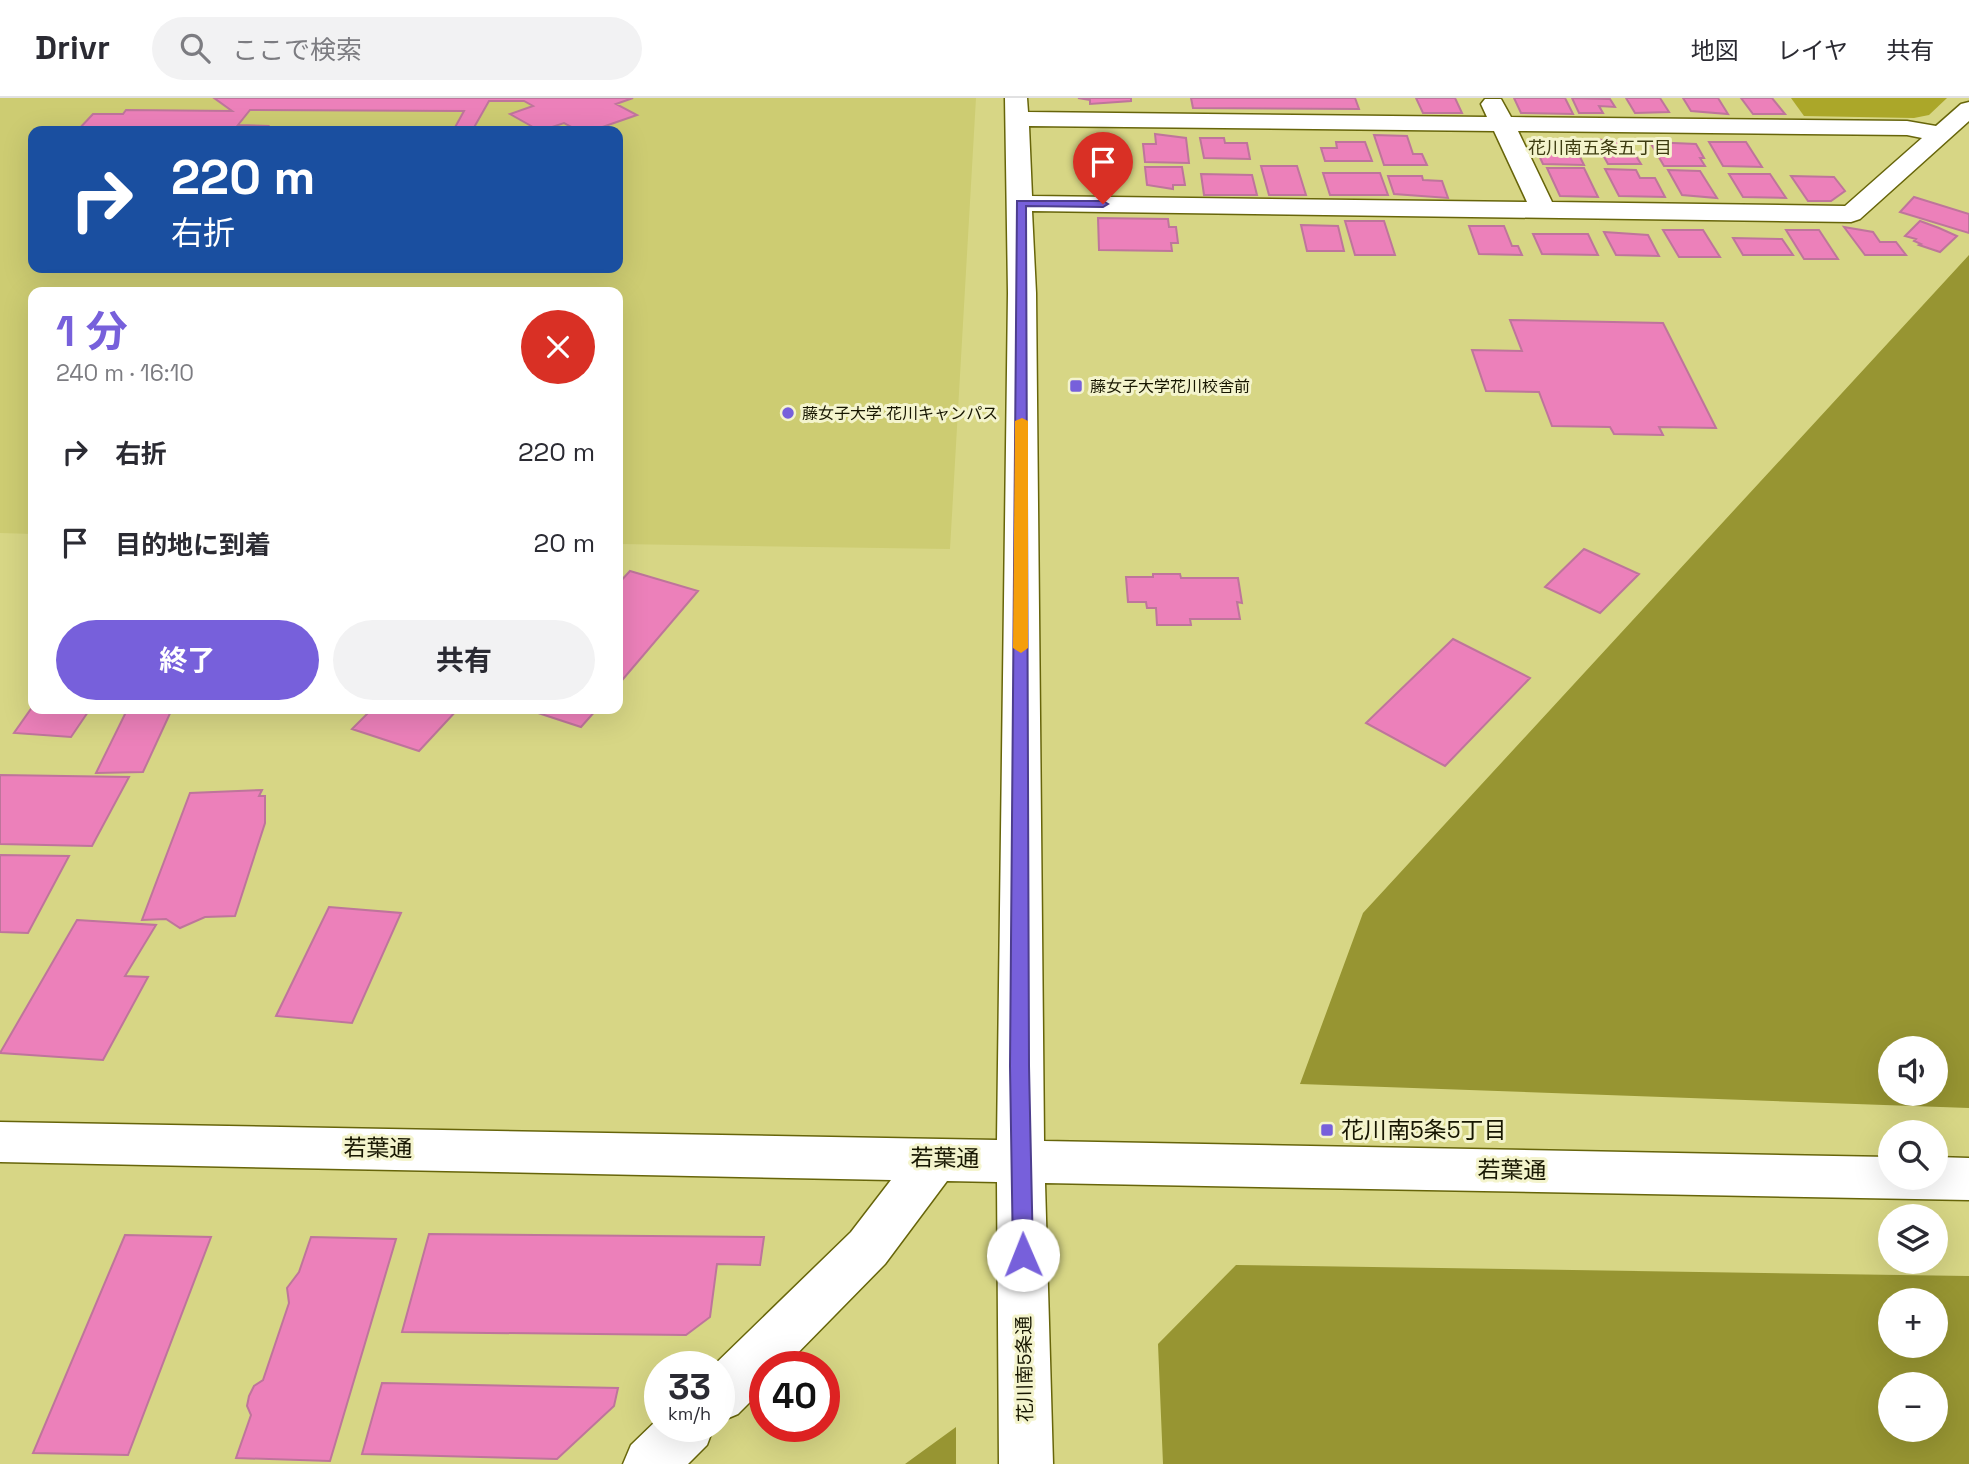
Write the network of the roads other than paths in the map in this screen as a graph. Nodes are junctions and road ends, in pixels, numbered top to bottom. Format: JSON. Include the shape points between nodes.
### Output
{"nodes":[{"id":1,"x":1491,"y":98,"type":"edge"},
{"id":2,"x":1016,"y":109,"type":"edge"},
{"id":3,"x":1969,"y":109,"type":"edge"},
{"id":4,"x":1502,"y":124,"type":"junction"},
{"id":5,"x":1941,"y":134,"type":"junction"},
{"id":6,"x":1020,"y":203,"type":"junction"},
{"id":7,"x":1543,"y":210,"type":"junction"},
{"id":8,"x":0,"y":1142,"type":"edge"},
{"id":9,"x":936,"y":1158,"type":"junction"},
{"id":10,"x":1021,"y":1160,"type":"junction"},
{"id":11,"x":1878,"y":1178,"type":"edge"},
{"id":12,"x":1948,"y":1179,"type":"edge"},
{"id":13,"x":1969,"y":1179,"type":"edge"},
{"id":14,"x":735,"y":1380,"type":"edge"},
{"id":15,"x":672,"y":1442,"type":"edge"},
{"id":16,"x":650,"y":1464,"type":"edge"},
{"id":17,"x":1026,"y":1464,"type":"edge"}],
"edges":[{"from":1,"to":4,"type":"street"},
{"from":2,"to":4,"type":"street"},
{"from":2,"to":6,"type":"street","name":"花川南5条通"},
{"from":3,"to":5,"type":"street"},
{"from":4,"to":5,"type":"street","via":[[1908,128]]},
{"from":4,"to":7,"type":"street"},
{"from":5,"to":7,"type":"street","via":[[1851,214]]},
{"from":6,"to":7,"type":"street"},
{"from":6,"to":10,"type":"street","name":"花川南5条通"},
{"from":8,"to":9,"type":"street","name":"若葉通"},
{"from":9,"to":10,"type":"street","name":"若葉通"},
{"from":9,"to":14,"type":"street","via":[[868,1248]]},
{"from":10,"to":11,"type":"street","name":"若葉通"},
{"from":10,"to":17,"type":"street","name":"花川南5条通"},
{"from":12,"to":13,"type":"street"},
{"from":15,"to":16,"type":"street"}]}
